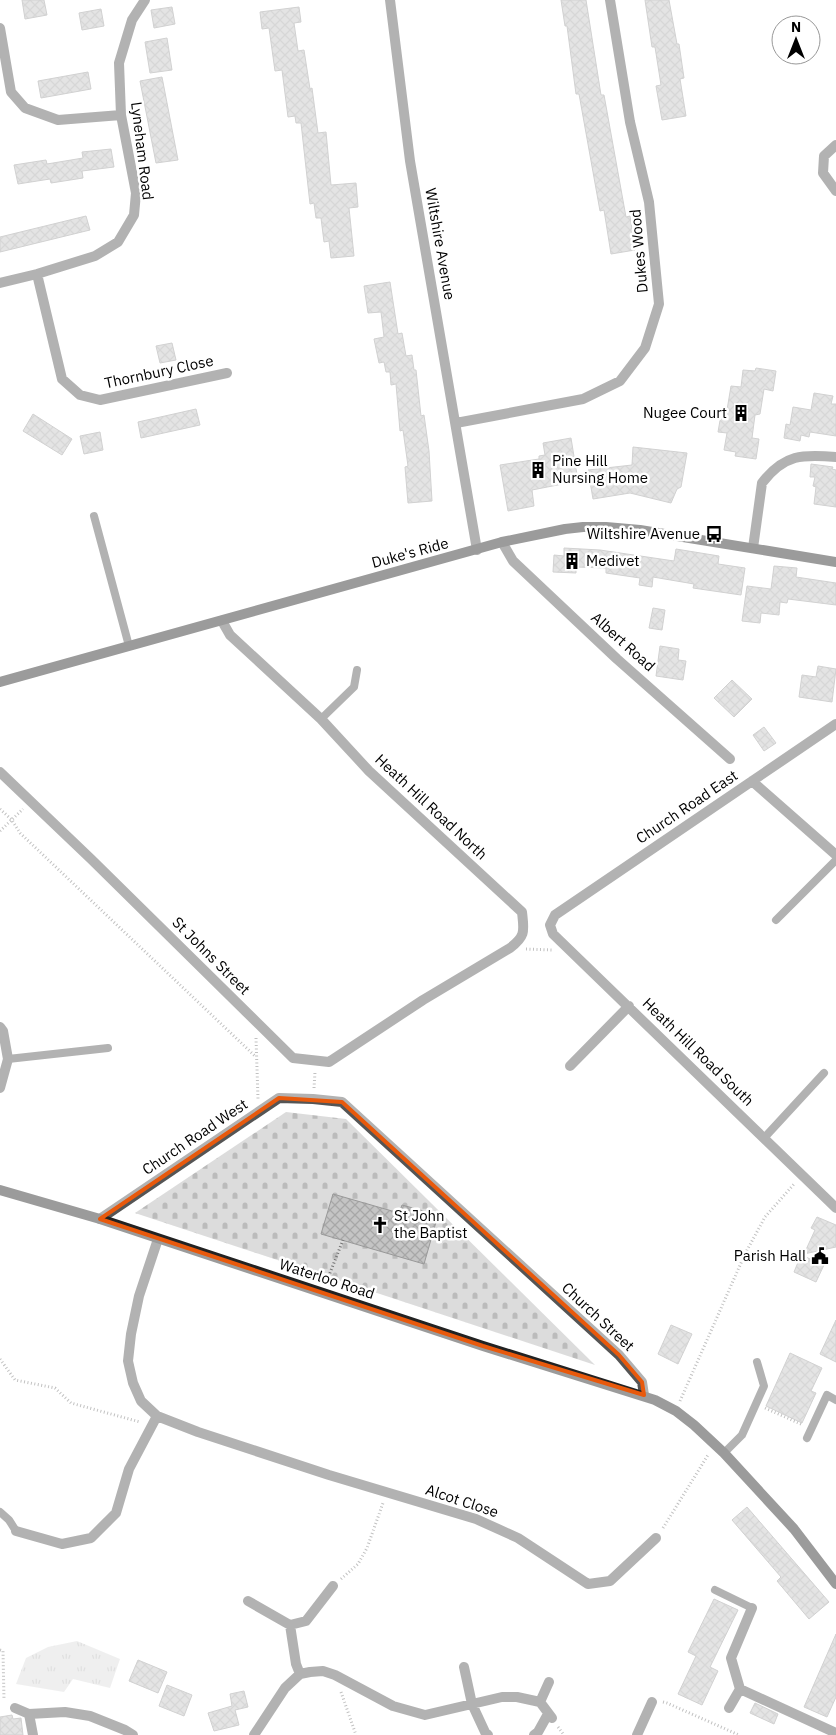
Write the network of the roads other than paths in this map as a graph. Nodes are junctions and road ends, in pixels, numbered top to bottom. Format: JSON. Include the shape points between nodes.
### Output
{"nodes":[{"id":1,"x":145,"y":0,"type":"edge"},
{"id":2,"x":390,"y":0,"type":"edge"},
{"id":3,"x":610,"y":0,"type":"edge"},
{"id":4,"x":0,"y":28,"type":"edge"},
{"id":5,"x":121,"y":115,"type":"junction"},
{"id":6,"x":836,"y":145,"type":"edge"},
{"id":7,"x":836,"y":191,"type":"edge"},
{"id":8,"x":37,"y":274,"type":"junction"},
{"id":9,"x":0,"y":283,"type":"edge"},
{"id":10,"x":227,"y":373,"type":"dead end"},
{"id":11,"x":456,"y":423,"type":"junction"},
{"id":12,"x":836,"y":457,"type":"edge"},
{"id":13,"x":94,"y":516,"type":"dead end"},
{"id":14,"x":502,"y":542,"type":"junction"},
{"id":15,"x":753,"y":548,"type":"junction"},
{"id":16,"x":477,"y":550,"type":"junction"},
{"id":17,"x":836,"y":562,"type":"edge"},
{"id":18,"x":222,"y":621,"type":"junction"},
{"id":19,"x":129,"y":646,"type":"junction"},
{"id":20,"x":357,"y":670,"type":"dead end"},
{"id":21,"x":0,"y":682,"type":"edge"},
{"id":22,"x":321,"y":719,"type":"junction"},
{"id":23,"x":836,"y":724,"type":"edge"},
{"id":24,"x":730,"y":759,"type":"dead end"},
{"id":25,"x":0,"y":772,"type":"edge"},
{"id":26,"x":752,"y":781,"type":"junction"},
{"id":27,"x":836,"y":855,"type":"edge"},
{"id":28,"x":836,"y":860,"type":"edge"},
{"id":29,"x":555,"y":914,"type":"joint"},
{"id":30,"x":776,"y":920,"type":"dead end"},
{"id":31,"x":423,"y":1000,"type":"joint"},
{"id":32,"x":629,"y":1006,"type":"junction"},
{"id":33,"x":0,"y":1027,"type":"edge"},
{"id":34,"x":108,"y":1048,"type":"dead end"},
{"id":35,"x":8,"y":1059,"type":"junction"},
{"id":36,"x":570,"y":1066,"type":"dead end"},
{"id":37,"x":824,"y":1073,"type":"dead end"},
{"id":38,"x":0,"y":1088,"type":"edge"},
{"id":39,"x":313,"y":1099,"type":"joint"},
{"id":40,"x":765,"y":1137,"type":"junction"},
{"id":41,"x":0,"y":1190,"type":"edge"},
{"id":42,"x":836,"y":1208,"type":"edge"},
{"id":43,"x":100,"y":1220,"type":"junction"},
{"id":44,"x":158,"y":1239,"type":"junction"},
{"id":45,"x":757,"y":1362,"type":"dead end"},
{"id":46,"x":644,"y":1396,"type":"junction"},
{"id":47,"x":836,"y":1400,"type":"edge"},
{"id":48,"x":155,"y":1421,"type":"junction"},
{"id":49,"x":807,"y":1438,"type":"dead end"},
{"id":50,"x":724,"y":1453,"type":"junction"},
{"id":51,"x":0,"y":1512,"type":"edge"},
{"id":52,"x":16,"y":1531,"type":"joint"},
{"id":53,"x":656,"y":1538,"type":"road end"},
{"id":54,"x":836,"y":1584,"type":"edge"},
{"id":55,"x":333,"y":1586,"type":"road end"},
{"id":56,"x":715,"y":1590,"type":"dead end"},
{"id":57,"x":248,"y":1601,"type":"dead end"},
{"id":58,"x":752,"y":1608,"type":"joint"},
{"id":59,"x":290,"y":1624,"type":"junction"},
{"id":60,"x":464,"y":1667,"type":"dead end"},
{"id":61,"x":300,"y":1674,"type":"junction"},
{"id":62,"x":549,"y":1682,"type":"dead end"},
{"id":63,"x":740,"y":1689,"type":"junction"},
{"id":64,"x":540,"y":1702,"type":"junction"},
{"id":65,"x":652,"y":1702,"type":"road end"},
{"id":66,"x":472,"y":1704,"type":"junction"},
{"id":67,"x":15,"y":1708,"type":"dead end"},
{"id":68,"x":729,"y":1708,"type":"dead end"},
{"id":69,"x":29,"y":1714,"type":"junction"},
{"id":70,"x":836,"y":1733,"type":"edge"},
{"id":71,"x":32,"y":1735,"type":"edge"},
{"id":72,"x":134,"y":1735,"type":"edge"},
{"id":73,"x":254,"y":1735,"type":"edge"},
{"id":74,"x":488,"y":1735,"type":"edge"},
{"id":75,"x":534,"y":1735,"type":"edge"},
{"id":76,"x":637,"y":1735,"type":"edge"}],
"edges":[{"from":1,"to":5,"type":"street","name":"Lyneham Road","via":[[132,20],[119,63]]},
{"from":2,"to":11,"type":"street","name":"Wiltshire Avenue","via":[[410,161]]},
{"from":3,"to":11,"type":"street","name":"Dukes Wood","via":[[630,122],[649,202],[659,304],[645,348],[620,381],[583,400]]},
{"from":4,"to":5,"type":"street","via":[[11,92],[25,108],[58,120]]},
{"from":5,"to":8,"type":"street","name":"Lyneham Road","via":[[136,193],[134,215],[118,242],[95,256]]},
{"from":6,"to":7,"type":"street","via":[[824,156],[823,173]]},
{"from":8,"to":9,"type":"street","name":"Lyneham Road"},
{"from":8,"to":10,"type":"street","name":"Thornbury Close","via":[[62,379],[80,395],[100,400]]},
{"from":11,"to":16,"type":"street","name":"Wiltshire Avenue"},
{"from":12,"to":15,"type":"street","via":[[810,454],[794,457],[779,464],[762,482]]},
{"from":13,"to":19,"type":"lane"},
{"from":14,"to":15,"type":"street","name":"Duke's Ride","via":[[546,532],[591,527],[640,530]]},
{"from":14,"to":16,"type":"street","name":"Duke's Ride"},
{"from":14,"to":24,"type":"street","name":"Albert Road","via":[[513,561]]},
{"from":15,"to":17,"type":"street","name":"Duke's Ride"},
{"from":16,"to":18,"type":"street","name":"Duke's Ride"},
{"from":18,"to":19,"type":"street","name":"Duke's Ride"},
{"from":18,"to":22,"type":"street","name":"Heath Hill Road North","via":[[230,635]]},
{"from":19,"to":21,"type":"street","name":"Duke's Ride"},
{"from":20,"to":22,"type":"lane","via":[[354,687]]},
{"from":22,"to":31,"type":"street","name":"Heath Hill Road North","via":[[369,771],[522,912],[524,928],[520,940]]},
{"from":23,"to":26,"type":"street","name":"Church Road East"},
{"from":25,"to":31,"type":"street","name":"St Johns Street","via":[[293,1058],[329,1062]]},
{"from":26,"to":27,"type":"street"},
{"from":26,"to":29,"type":"street","name":"Church Road East"},
{"from":28,"to":30,"type":"lane"},
{"from":29,"to":32,"type":"street","name":"Heath Hill Road South","via":[[550,925],[553,934]]},
{"from":32,"to":36,"type":"street"},
{"from":32,"to":40,"type":"street","name":"Heath Hill Road South"},
{"from":33,"to":35,"type":"street"},
{"from":34,"to":35,"type":"lane"},
{"from":35,"to":38,"type":"street"},
{"from":37,"to":40,"type":"lane"},
{"from":39,"to":43,"type":"street","name":"Church Road West","via":[[279,1098]]},
{"from":39,"to":46,"type":"street","name":"Church Street","via":[[342,1102],[619,1355],[642,1382]]},
{"from":40,"to":42,"type":"street","name":"Heath Hill Road South"},
{"from":41,"to":43,"type":"street","name":"Waterloo Road"},
{"from":43,"to":44,"type":"street","name":"Waterloo Road"},
{"from":44,"to":46,"type":"street","name":"Waterloo Road"},
{"from":44,"to":48,"type":"street","name":"Alcot Close","via":[[140,1296],[128,1361],[133,1383]]},
{"from":45,"to":50,"type":"lane","via":[[764,1386],[742,1435]]},
{"from":46,"to":50,"type":"street","via":[[676,1411]]},
{"from":47,"to":49,"type":"lane","via":[[827,1396]]},
{"from":48,"to":52,"type":"street","via":[[129,1469],[116,1514],[91,1538],[62,1544]]},
{"from":48,"to":53,"type":"street","name":"Alcot Close","via":[[476,1519],[518,1538],[588,1584],[610,1581]]},
{"from":50,"to":54,"type":"street","via":[[794,1529]]},
{"from":51,"to":52,"type":"lane"},
{"from":55,"to":59,"type":"street","via":[[306,1620]]},
{"from":56,"to":58,"type":"lane"},
{"from":57,"to":59,"type":"street"},
{"from":58,"to":63,"type":"street","via":[[731,1658]]},
{"from":59,"to":61,"type":"street"},
{"from":60,"to":66,"type":"street"},
{"from":61,"to":66,"type":"street","via":[[323,1671],[393,1706],[426,1715]]},
{"from":61,"to":73,"type":"street","via":[[285,1688]]},
{"from":62,"to":64,"type":"street"},
{"from":63,"to":68,"type":"street"},
{"from":63,"to":70,"type":"street"},
{"from":64,"to":66,"type":"street","via":[[502,1697]]},
{"from":64,"to":75,"type":"street","via":[[550,1716]]},
{"from":65,"to":76,"type":"street"},
{"from":66,"to":74,"type":"street"},
{"from":67,"to":69,"type":"street"},
{"from":69,"to":71,"type":"street"},
{"from":69,"to":72,"type":"street","via":[[65,1712],[90,1716]]}]}
